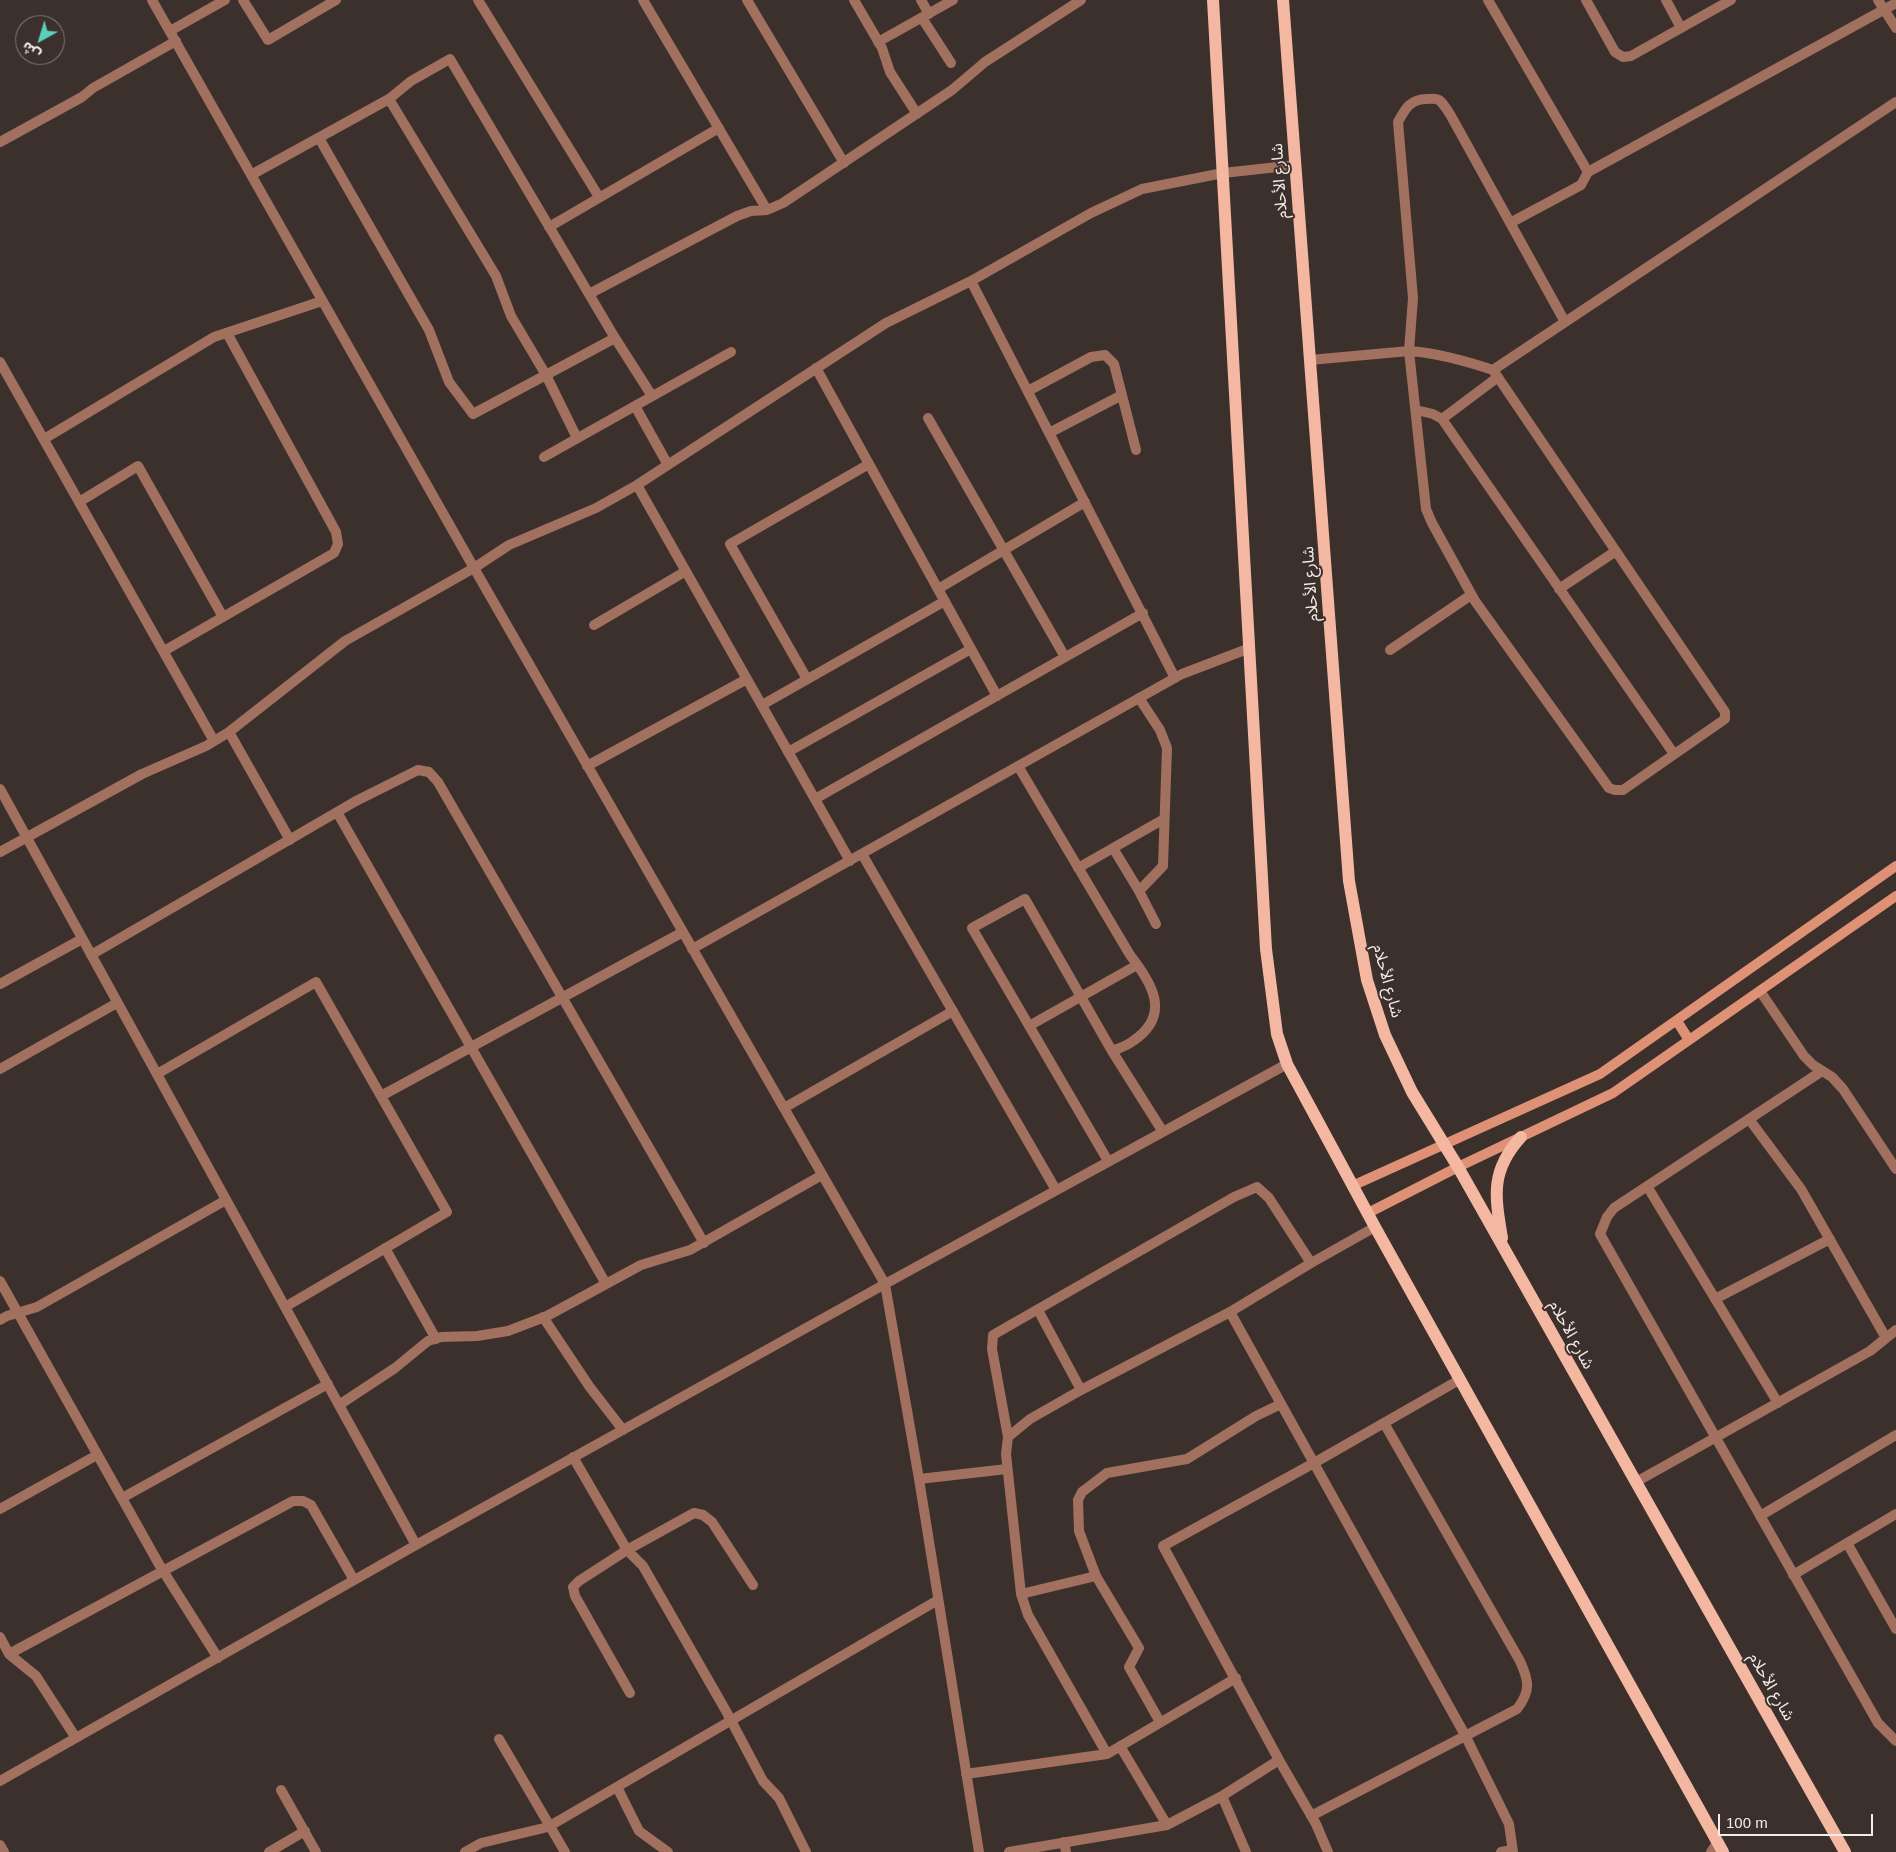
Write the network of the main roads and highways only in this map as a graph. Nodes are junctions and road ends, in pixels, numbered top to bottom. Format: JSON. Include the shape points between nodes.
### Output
{"nodes":[{"id":1,"x":1213,"y":0,"type":"edge"},
{"id":2,"x":1283,"y":0,"type":"edge"},
{"id":3,"x":1896,"y":866,"type":"edge"},
{"id":4,"x":1896,"y":896,"type":"edge"},
{"id":5,"x":1677,"y":1021,"type":"junction"},
{"id":6,"x":1689,"y":1040,"type":"junction"},
{"id":7,"x":1521,"y":1137,"type":"junction"},
{"id":8,"x":1445,"y":1145,"type":"junction"},
{"id":9,"x":1458,"y":1167,"type":"junction"},
{"id":10,"x":1352,"y":1186,"type":"junction"},
{"id":11,"x":1368,"y":1213,"type":"junction"},
{"id":12,"x":1504,"y":1248,"type":"junction"},
{"id":13,"x":1717,"y":1849,"type":"edge"},
{"id":14,"x":1845,"y":1852,"type":"edge"}],
"edges":[{"from":1,"to":10,"type":"main road","via":[[1266,949],[1273,1008],[1286,1064]]},
{"from":2,"to":8,"type":"main road","name":"شارع الأحلام","via":[[1349,881],[1367,980],[1385,1035],[1412,1092]]},
{"from":3,"to":5,"type":"main road"},
{"from":4,"to":6,"type":"main road"},
{"from":5,"to":6,"type":"main road"},
{"from":5,"to":8,"type":"main road","via":[[1600,1074]]},
{"from":6,"to":7,"type":"main road","via":[[1613,1093]]},
{"from":7,"to":9,"type":"main road"},
{"from":7,"to":12,"type":"main road","via":[[1505,1159],[1496,1184]]},
{"from":8,"to":9,"type":"main road","name":"شارع الأحلام"},
{"from":8,"to":10,"type":"main road"},
{"from":9,"to":11,"type":"main road"},
{"from":9,"to":12,"type":"main road","name":"شارع الأحلام"},
{"from":10,"to":11,"type":"main road"},
{"from":11,"to":13,"type":"main road"},
{"from":12,"to":14,"type":"main road","name":"شارع الأحلام"}]}
